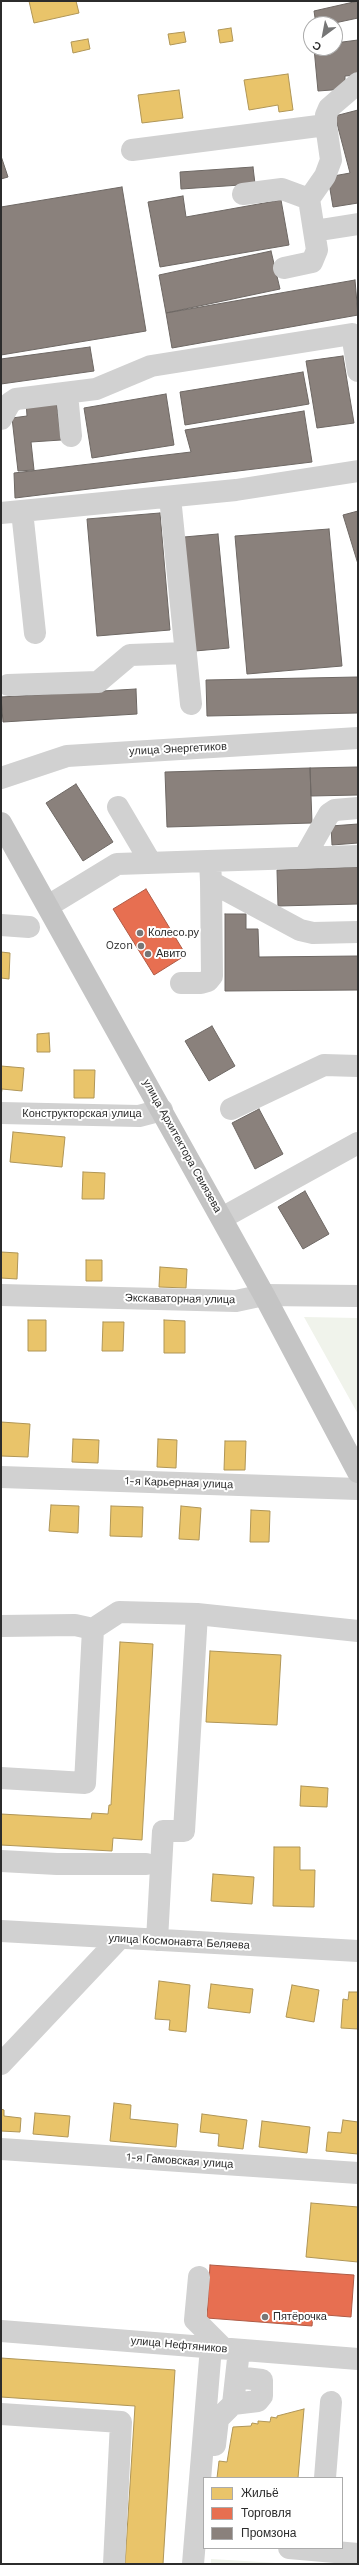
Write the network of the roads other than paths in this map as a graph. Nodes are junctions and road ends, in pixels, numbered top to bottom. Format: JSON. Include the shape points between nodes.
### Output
{"nodes":[{"id":1,"x":358,"y":83,"type":"edge"},
{"id":2,"x":326,"y":125,"type":"junction"},
{"id":3,"x":132,"y":150,"type":"dead end"},
{"id":4,"x":243,"y":194,"type":"dead end"},
{"id":5,"x":309,"y":199,"type":"junction"},
{"id":6,"x":358,"y":224,"type":"edge"},
{"id":7,"x":314,"y":231,"type":"junction"},
{"id":8,"x":284,"y":268,"type":"dead end"},
{"id":9,"x":355,"y":334,"type":"edge"},
{"id":10,"x":357,"y":364,"type":"edge"},
{"id":11,"x":67,"y":392,"type":"junction"},
{"id":12,"x":1,"y":419,"type":"edge"},
{"id":13,"x":71,"y":436,"type":"dead end"},
{"id":14,"x":358,"y":470,"type":"edge"},
{"id":15,"x":170,"y":497,"type":"junction"},
{"id":16,"x":22,"y":511,"type":"junction"},
{"id":17,"x":1,"y":514,"type":"edge"},
{"id":18,"x":35,"y":633,"type":"dead end"},
{"id":19,"x":186,"y":653,"type":"junction"},
{"id":20,"x":8,"y":685,"type":"dead end"},
{"id":21,"x":191,"y":704,"type":"dead end"},
{"id":22,"x":358,"y":738,"type":"edge"},
{"id":23,"x":1,"y":778,"type":"edge"},
{"id":24,"x":118,"y":807,"type":"dead end"},
{"id":25,"x":358,"y":808,"type":"edge"},
{"id":26,"x":1,"y":823,"type":"edge"},
{"id":27,"x":358,"y":856,"type":"edge"},
{"id":28,"x":304,"y":858,"type":"junction"},
{"id":29,"x":151,"y":863,"type":"junction"},
{"id":30,"x":210,"y":871,"type":"junction"},
{"id":31,"x":48,"y":906,"type":"junction"},
{"id":32,"x":1,"y":926,"type":"edge"},
{"id":33,"x":29,"y":926,"type":"dead end"},
{"id":34,"x":358,"y":932,"type":"edge"},
{"id":35,"x":181,"y":984,"type":"dead end"},
{"id":36,"x":358,"y":1066,"type":"edge"},
{"id":37,"x":231,"y":1109,"type":"dead end"},
{"id":38,"x":162,"y":1110,"type":"junction"},
{"id":39,"x":1,"y":1113,"type":"edge"},
{"id":40,"x":358,"y":1143,"type":"edge"},
{"id":41,"x":222,"y":1218,"type":"junction"},
{"id":42,"x":1,"y":1295,"type":"edge"},
{"id":43,"x":264,"y":1295,"type":"junction"},
{"id":44,"x":358,"y":1296,"type":"edge"},
{"id":45,"x":358,"y":1472,"type":"edge"},
{"id":46,"x":1,"y":1477,"type":"edge"},
{"id":47,"x":358,"y":1489,"type":"edge"},
{"id":48,"x":197,"y":1614,"type":"junction"},
{"id":49,"x":1,"y":1626,"type":"edge"},
{"id":50,"x":93,"y":1629,"type":"junction"},
{"id":51,"x":358,"y":1631,"type":"edge"},
{"id":52,"x":1,"y":1778,"type":"edge"},
{"id":53,"x":1,"y":1861,"type":"edge"},
{"id":54,"x":146,"y":1864,"type":"dead end"},
{"id":55,"x":1,"y":1931,"type":"edge"},
{"id":56,"x":119,"y":1940,"type":"junction"},
{"id":57,"x":156,"y":1940,"type":"junction"},
{"id":58,"x":358,"y":1951,"type":"edge"},
{"id":59,"x":1,"y":2064,"type":"edge"},
{"id":60,"x":1,"y":2149,"type":"edge"},
{"id":61,"x":358,"y":2173,"type":"edge"},
{"id":62,"x":199,"y":2277,"type":"dead end"},
{"id":63,"x":1,"y":2330,"type":"edge"},
{"id":64,"x":224,"y":2348,"type":"junction"},
{"id":65,"x":358,"y":2359,"type":"edge"},
{"id":66,"x":331,"y":2402,"type":"dead end"},
{"id":67,"x":1,"y":2414,"type":"edge"},
{"id":68,"x":205,"y":2477,"type":"edge"},
{"id":69,"x":212,"y":2477,"type":"edge"},
{"id":70,"x":325,"y":2477,"type":"edge"},
{"id":71,"x":203,"y":2494,"type":"edge"},
{"id":72,"x":319,"y":2549,"type":"edge"},
{"id":73,"x":358,"y":2554,"type":"edge"},
{"id":74,"x":114,"y":2564,"type":"edge"},
{"id":75,"x":193,"y":2564,"type":"edge"}],
"edges":[{"from":1,"to":2,"type":"street","via":[[329,108]]},
{"from":2,"to":3,"type":"street"},
{"from":2,"to":5,"type":"street","via":[[332,160],[327,173]]},
{"from":4,"to":5,"type":"street","via":[[282,189]]},
{"from":5,"to":7,"type":"street"},
{"from":6,"to":7,"type":"street"},
{"from":7,"to":8,"type":"street","via":[[317,250],[312,262]]},
{"from":9,"to":10,"type":"street"},
{"from":9,"to":11,"type":"street","via":[[150,366],[96,389]]},
{"from":11,"to":12,"type":"street","via":[[16,399],[10,403]]},
{"from":11,"to":13,"type":"street"},
{"from":14,"to":15,"type":"street","via":[[236,490]]},
{"from":15,"to":16,"type":"street"},
{"from":15,"to":19,"type":"street"},
{"from":16,"to":17,"type":"street"},
{"from":16,"to":18,"type":"street"},
{"from":19,"to":20,"type":"street","via":[[130,655],[98,682]]},
{"from":19,"to":21,"type":"street"},
{"from":22,"to":23,"type":"street","name":"улица Энергетиков","via":[[67,756]]},
{"from":24,"to":29,"type":"street"},
{"from":25,"to":28,"type":"street","via":[[335,810],[329,814]]},
{"from":26,"to":31,"type":"main road","name":"улица Архитектора Свиязева"},
{"from":27,"to":28,"type":"street"},
{"from":28,"to":30,"type":"street"},
{"from":29,"to":30,"type":"street"},
{"from":29,"to":31,"type":"street","via":[[117,864]]},
{"from":30,"to":34,"type":"street","via":[[300,930],[313,933]]},
{"from":30,"to":35,"type":"street","via":[[212,976],[202,983]]},
{"from":31,"to":38,"type":"main road","name":"улица Архитектора Свиязева"},
{"from":32,"to":33,"type":"street"},
{"from":36,"to":37,"type":"street","via":[[324,1064]]},
{"from":38,"to":39,"type":"street","name":"Конструкторская улица","via":[[139,1116]]},
{"from":38,"to":41,"type":"main road","name":"улица Архитектора Свиязева"},
{"from":40,"to":41,"type":"street"},
{"from":41,"to":43,"type":"main road","name":"улица Архитектора Свиязева"},
{"from":42,"to":43,"type":"street","name":"Экскаваторная улица","via":[[236,1301]]},
{"from":43,"to":44,"type":"street","name":"Экскаваторная улица"},
{"from":43,"to":45,"type":"main road","name":"улица Архитектора Свиязева"},
{"from":46,"to":47,"type":"street","name":"1-я Карьерная улица"},
{"from":48,"to":50,"type":"street","via":[[119,1612]]},
{"from":48,"to":51,"type":"street"},
{"from":48,"to":57,"type":"street","via":[[184,1831],[164,1831]]},
{"from":49,"to":50,"type":"street","via":[[74,1624]]},
{"from":50,"to":52,"type":"street","via":[[85,1783]]},
{"from":53,"to":54,"type":"street"},
{"from":55,"to":56,"type":"street","name":"улица Космонавта Беляева"},
{"from":56,"to":57,"type":"street","name":"улица Космонавта Беляева"},
{"from":56,"to":59,"type":"street"},
{"from":57,"to":58,"type":"street","name":"улица Космонавта Беляева"},
{"from":60,"to":61,"type":"street","name":"1-я Гамовская улица"},
{"from":62,"to":64,"type":"street","via":[[195,2320]]},
{"from":63,"to":64,"type":"street","name":"улица Нефтяников"},
{"from":64,"to":65,"type":"street","name":"улица Нефтяников"},
{"from":64,"to":68,"type":"street"},
{"from":64,"to":69,"type":"street","via":[[236,2377],[262,2380],[262,2396],[258,2401],[234,2404],[217,2422]]},
{"from":66,"to":70,"type":"street"},
{"from":67,"to":74,"type":"street","via":[[121,2422]]},
{"from":71,"to":75,"type":"street"},
{"from":72,"to":73,"type":"street"}]}
